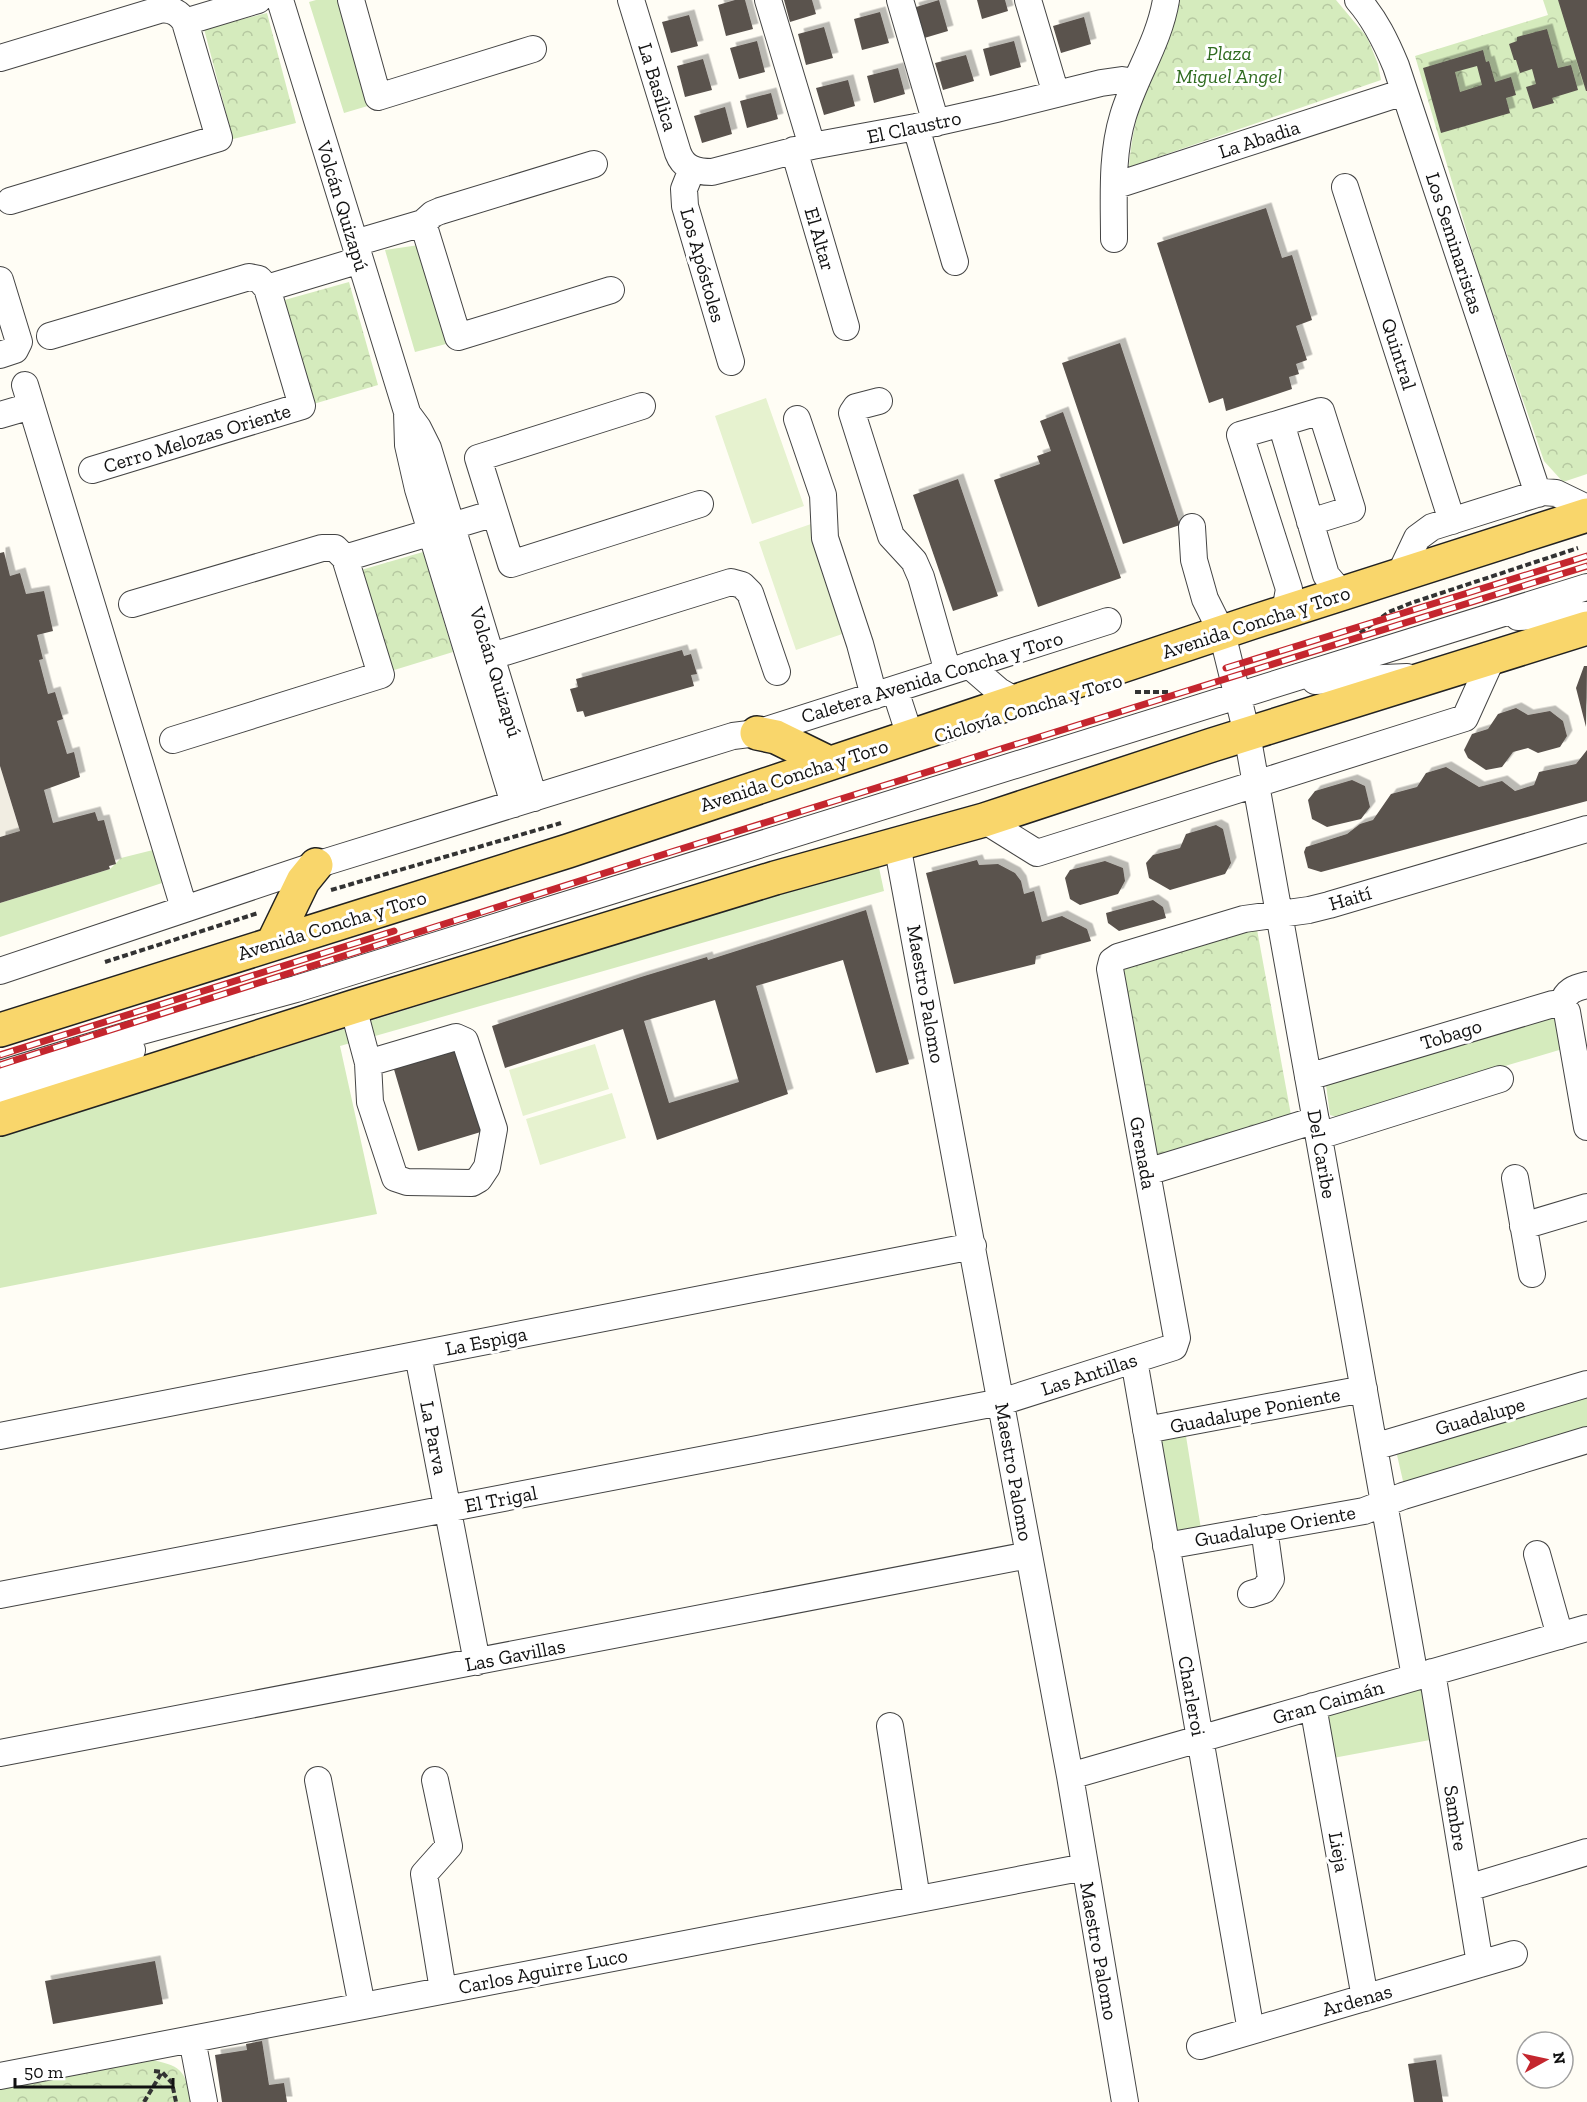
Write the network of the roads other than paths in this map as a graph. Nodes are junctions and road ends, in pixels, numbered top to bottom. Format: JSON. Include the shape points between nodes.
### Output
{"nodes":[{"id":1,"x":258,"y":0,"type":"edge"},
{"id":2,"x":280,"y":0,"type":"edge"},
{"id":3,"x":351,"y":0,"type":"edge"},
{"id":4,"x":631,"y":0,"type":"edge"},
{"id":5,"x":768,"y":0,"type":"edge"},
{"id":6,"x":900,"y":0,"type":"edge"},
{"id":7,"x":1028,"y":0,"type":"edge"},
{"id":8,"x":1166,"y":0,"type":"edge"},
{"id":9,"x":1358,"y":0,"type":"edge"},
{"id":10,"x":184,"y":22,"type":"junction"},
{"id":11,"x":533,"y":49,"type":"dead end"},
{"id":12,"x":0,"y":58,"type":"edge"},
{"id":13,"x":1136,"y":82,"type":"junction"},
{"id":14,"x":1404,"y":92,"type":"junction"},
{"id":15,"x":1056,"y":94,"type":"junction"},
{"id":16,"x":926,"y":125,"type":"junction"},
{"id":17,"x":803,"y":148,"type":"junction"},
{"id":18,"x":594,"y":164,"type":"dead end"},
{"id":19,"x":692,"y":169,"type":"junction"},
{"id":20,"x":1114,"y":186,"type":"junction"},
{"id":21,"x":1345,"y":187,"type":"dead end"},
{"id":22,"x":10,"y":201,"type":"dead end"},
{"id":23,"x":423,"y":224,"type":"junction"},
{"id":24,"x":1114,"y":239,"type":"dead end"},
{"id":25,"x":357,"y":251,"type":"junction"},
{"id":26,"x":955,"y":262,"type":"dead end"},
{"id":27,"x":0,"y":280,"type":"edge"},
{"id":28,"x":267,"y":288,"type":"junction"},
{"id":29,"x":611,"y":290,"type":"dead end"},
{"id":30,"x":846,"y":327,"type":"dead end"},
{"id":31,"x":51,"y":336,"type":"dead end"},
{"id":32,"x":0,"y":355,"type":"edge"},
{"id":33,"x":731,"y":362,"type":"dead end"},
{"id":34,"x":879,"y":401,"type":"dead end"},
{"id":35,"x":642,"y":406,"type":"dead end"},
{"id":36,"x":0,"y":415,"type":"edge"},
{"id":37,"x":797,"y":419,"type":"dead end"},
{"id":38,"x":1281,"y":423,"type":"junction"},
{"id":39,"x":92,"y":470,"type":"dead end"},
{"id":40,"x":1538,"y":494,"type":"junction"},
{"id":41,"x":700,"y":504,"type":"dead end"},
{"id":42,"x":1587,"y":508,"type":"edge"},
{"id":43,"x":495,"y":513,"type":"junction"},
{"id":44,"x":1587,"y":515,"type":"edge"},
{"id":45,"x":1452,"y":521,"type":"junction"},
{"id":46,"x":1310,"y":522,"type":"junction"},
{"id":47,"x":1192,"y":527,"type":"dead end"},
{"id":48,"x":441,"y":529,"type":"junction"},
{"id":49,"x":345,"y":558,"type":"junction"},
{"id":50,"x":1399,"y":576,"type":"junction"},
{"id":51,"x":1587,"y":587,"type":"edge"},
{"id":52,"x":1346,"y":593,"type":"junction"},
{"id":53,"x":132,"y":604,"type":"dead end"},
{"id":54,"x":1281,"y":614,"type":"junction"},
{"id":55,"x":1587,"y":615,"type":"edge"},
{"id":56,"x":1485,"y":618,"type":"junction"},
{"id":57,"x":1108,"y":621,"type":"dead end"},
{"id":58,"x":1587,"y":628,"type":"edge"},
{"id":59,"x":1222,"y":633,"type":"junction"},
{"id":60,"x":492,"y":656,"type":"junction"},
{"id":61,"x":1493,"y":656,"type":"junction"},
{"id":62,"x":959,"y":668,"type":"junction"},
{"id":63,"x":777,"y":672,"type":"dead end"},
{"id":64,"x":1429,"y":677,"type":"junction"},
{"id":65,"x":1278,"y":682,"type":"junction"},
{"id":66,"x":885,"y":693,"type":"junction"},
{"id":67,"x":1238,"y":695,"type":"junction"},
{"id":68,"x":1018,"y":702,"type":"junction"},
{"id":69,"x":757,"y":733,"type":"junction"},
{"id":70,"x":1247,"y":734,"type":"junction"},
{"id":71,"x":910,"y":736,"type":"junction"},
{"id":72,"x":173,"y":740,"type":"dead end"},
{"id":73,"x":829,"y":763,"type":"junction"},
{"id":74,"x":1256,"y":785,"type":"junction"},
{"id":75,"x":524,"y":801,"type":"junction"},
{"id":76,"x":984,"y":820,"type":"junction"},
{"id":77,"x":1587,"y":829,"type":"edge"},
{"id":78,"x":897,"y":844,"type":"junction"},
{"id":79,"x":316,"y":865,"type":"junction"},
{"id":80,"x":184,"y":908,"type":"junction"},
{"id":81,"x":1279,"y":913,"type":"junction"},
{"id":82,"x":273,"y":943,"type":"junction"},
{"id":83,"x":1112,"y":961,"type":"joint"},
{"id":84,"x":0,"y":971,"type":"edge"},
{"id":85,"x":1587,"y":985,"type":"edge"},
{"id":86,"x":296,"y":989,"type":"junction"},
{"id":87,"x":1562,"y":1004,"type":"junction"},
{"id":88,"x":352,"y":1007,"type":"junction"},
{"id":89,"x":0,"y":1030,"type":"edge"},
{"id":90,"x":368,"y":1063,"type":"junction"},
{"id":91,"x":0,"y":1074,"type":"edge"},
{"id":92,"x":1308,"y":1077,"type":"junction"},
{"id":93,"x":1500,"y":1080,"type":"dead end"},
{"id":94,"x":0,"y":1096,"type":"edge"},
{"id":95,"x":0,"y":1119,"type":"edge"},
{"id":96,"x":1587,"y":1127,"type":"edge"},
{"id":97,"x":1317,"y":1128,"type":"junction"},
{"id":98,"x":1147,"y":1172,"type":"junction"},
{"id":99,"x":1515,"y":1178,"type":"dead end"},
{"id":100,"x":1587,"y":1206,"type":"edge"},
{"id":101,"x":1523,"y":1226,"type":"junction"},
{"id":102,"x":973,"y":1246,"type":"junction"},
{"id":103,"x":1532,"y":1274,"type":"dead end"},
{"id":104,"x":1176,"y":1344,"type":"joint"},
{"id":105,"x":418,"y":1355,"type":"junction"},
{"id":106,"x":1134,"y":1360,"type":"junction"},
{"id":107,"x":1587,"y":1384,"type":"edge"},
{"id":108,"x":1364,"y":1389,"type":"junction"},
{"id":109,"x":1001,"y":1402,"type":"junction"},
{"id":110,"x":1146,"y":1430,"type":"junction"},
{"id":111,"x":0,"y":1436,"type":"edge"},
{"id":112,"x":1587,"y":1440,"type":"edge"},
{"id":113,"x":1374,"y":1447,"type":"junction"},
{"id":114,"x":1384,"y":1503,"type":"junction"},
{"id":115,"x":447,"y":1509,"type":"junction"},
{"id":116,"x":1264,"y":1528,"type":"junction"},
{"id":117,"x":1166,"y":1546,"type":"junction"},
{"id":118,"x":1537,"y":1554,"type":"dead end"},
{"id":119,"x":1029,"y":1555,"type":"junction"},
{"id":120,"x":1251,"y":1593,"type":"dead end"},
{"id":121,"x":0,"y":1595,"type":"edge"},
{"id":122,"x":1587,"y":1628,"type":"edge"},
{"id":123,"x":1560,"y":1636,"type":"junction"},
{"id":124,"x":477,"y":1662,"type":"junction"},
{"id":125,"x":1423,"y":1675,"type":"junction"},
{"id":126,"x":1313,"y":1706,"type":"junction"},
{"id":127,"x":890,"y":1726,"type":"dead end"},
{"id":128,"x":1200,"y":1738,"type":"junction"},
{"id":129,"x":0,"y":1753,"type":"edge"},
{"id":130,"x":1070,"y":1776,"type":"junction"},
{"id":131,"x":318,"y":1780,"type":"dead end"},
{"id":132,"x":435,"y":1780,"type":"dead end"},
{"id":133,"x":1587,"y":1852,"type":"edge"},
{"id":134,"x":1085,"y":1867,"type":"junction"},
{"id":135,"x":1468,"y":1888,"type":"junction"},
{"id":136,"x":917,"y":1899,"type":"junction"},
{"id":137,"x":1514,"y":1954,"type":"dead end"},
{"id":138,"x":1480,"y":1964,"type":"junction"},
{"id":139,"x":443,"y":1990,"type":"junction"},
{"id":140,"x":1365,"y":1998,"type":"junction"},
{"id":141,"x":362,"y":2006,"type":"junction"},
{"id":142,"x":1251,"y":2031,"type":"junction"},
{"id":143,"x":192,"y":2039,"type":"junction"},
{"id":144,"x":1200,"y":2046,"type":"dead end"},
{"id":145,"x":0,"y":2076,"type":"edge"},
{"id":146,"x":204,"y":2102,"type":"edge"},
{"id":147,"x":1125,"y":2102,"type":"edge"}],
"edges":[{"from":1,"to":10,"type":"street"},
{"from":2,"to":25,"type":"street","name":"Volcán Quizapú"},
{"from":3,"to":11,"type":"street","via":[[378,97]]},
{"from":4,"to":19,"type":"street","name":"La Basílica","via":[[678,153]]},
{"from":5,"to":17,"type":"street","name":"El Altar"},
{"from":6,"to":16,"type":"street"},
{"from":7,"to":15,"type":"street"},
{"from":8,"to":13,"type":"street","via":[[1156,40]]},
{"from":9,"to":14,"type":"street","name":"Los Seminaristas","via":[[1387,44]]},
{"from":10,"to":12,"type":"street","via":[[174,11],[164,9]]},
{"from":10,"to":22,"type":"street","via":[[219,138]]},
{"from":13,"to":15,"type":"street","name":"El Claustro","via":[[1111,81]]},
{"from":13,"to":20,"type":"street","via":[[1119,133]]},
{"from":14,"to":20,"type":"street","name":"La Abadia"},
{"from":14,"to":40,"type":"street","name":"Los Seminaristas"},
{"from":15,"to":16,"type":"street","name":"El Claustro"},
{"from":16,"to":17,"type":"street","name":"El Claustro"},
{"from":16,"to":26,"type":"street"},
{"from":17,"to":19,"type":"street","name":"El Claustro","via":[[712,172]]},
{"from":17,"to":30,"type":"street","name":"El Altar"},
{"from":18,"to":23,"type":"street","via":[[440,211]]},
{"from":19,"to":33,"type":"street","name":"Los Apóstoles","via":[[684,200]]},
{"from":20,"to":24,"type":"street"},
{"from":21,"to":45,"type":"street","name":"Quintral"},
{"from":23,"to":25,"type":"street"},
{"from":23,"to":29,"type":"street","via":[[458,337]]},
{"from":25,"to":28,"type":"street"},
{"from":25,"to":48,"type":"street","name":"Volcán Quizapú","via":[[406,412],[412,468]]},
{"from":27,"to":32,"type":"street","via":[[19,342],[15,350]]},
{"from":28,"to":31,"type":"street","via":[[259,279],[249,277]]},
{"from":28,"to":39,"type":"street","name":"Cerro Melozas Oriente","via":[[302,406]]},
{"from":34,"to":62,"type":"street","via":[[856,407],[852,413],[891,536],[914,561]]},
{"from":35,"to":43,"type":"street","via":[[478,458]]},
{"from":36,"to":80,"type":"street","via":[[28,395]]},
{"from":37,"to":66,"type":"street","via":[[823,495],[825,538],[860,644]]},
{"from":38,"to":46,"type":"street"},
{"from":38,"to":46,"type":"street","via":[[1321,411],[1352,509]]},
{"from":38,"to":54,"type":"street","via":[[1240,435],[1289,589]]},
{"from":40,"to":42,"type":"street","via":[[1556,493]]},
{"from":40,"to":45,"type":"street"},
{"from":41,"to":43,"type":"street","via":[[511,564]]},
{"from":43,"to":48,"type":"street"},
{"from":44,"to":50,"type":"main road","name":"Avenida Concha y Toro"},
{"from":45,"to":50,"type":"street","via":[[1432,527],[1417,538]]},
{"from":46,"to":52,"type":"street","via":[[1326,575]]},
{"from":47,"to":59,"type":"street","name":"Del Caribe","via":[[1194,560],[1205,599]]},
{"from":48,"to":49,"type":"street"},
{"from":48,"to":60,"type":"street","name":"Volcán Quizapú"},
{"from":48,"to":75,"type":"street","name":"Volcán Quizapú"},
{"from":49,"to":53,"type":"street","via":[[335,548],[322,548]]},
{"from":49,"to":72,"type":"street","via":[[381,675]]},
{"from":50,"to":52,"type":"main road","name":"Avenida Concha y Toro"},
{"from":51,"to":56,"type":"street"},
{"from":52,"to":54,"type":"main road","name":"Avenida Concha y Toro"},
{"from":54,"to":59,"type":"main road","name":"Avenida Concha y Toro"},
{"from":55,"to":56,"type":"street"},
{"from":56,"to":65,"type":"street"},
{"from":57,"to":62,"type":"street","name":"Caletera Avenida Concha y Toro"},
{"from":58,"to":61,"type":"main road"},
{"from":59,"to":67,"type":"street","name":"Del Caribe"},
{"from":59,"to":68,"type":"main road","name":"Avenida Concha y Toro"},
{"from":60,"to":63,"type":"street","via":[[736,583],[750,593]]},
{"from":60,"to":75,"type":"street","name":"Volcán Quizapú"},
{"from":61,"to":64,"type":"main road"},
{"from":61,"to":74,"type":"street","via":[[1465,718]]},
{"from":62,"to":66,"type":"street","name":"Caletera Avenida Concha y Toro"},
{"from":62,"to":68,"type":"street"},
{"from":64,"to":65,"type":"street"},
{"from":64,"to":70,"type":"main road"},
{"from":65,"to":67,"type":"street"},
{"from":66,"to":69,"type":"street","name":"Caletera Avenida Concha y Toro"},
{"from":66,"to":71,"type":"street"},
{"from":67,"to":70,"type":"street","name":"Del Caribe"},
{"from":67,"to":86,"type":"street"},
{"from":68,"to":71,"type":"main road","name":"Avenida Concha y Toro"},
{"from":69,"to":73,"type":"main road","via":[[776,737]]},
{"from":69,"to":75,"type":"street","via":[[733,736]]},
{"from":70,"to":74,"type":"street","name":"Del Caribe"},
{"from":70,"to":76,"type":"main road"},
{"from":71,"to":73,"type":"main road","name":"Avenida Concha y Toro"},
{"from":73,"to":82,"type":"main road","name":"Avenida Concha y Toro","via":[[568,851]]},
{"from":74,"to":76,"type":"street","via":[[1037,853]]},
{"from":74,"to":81,"type":"street","name":"Del Caribe"},
{"from":75,"to":79,"type":"street"},
{"from":76,"to":78,"type":"main road"},
{"from":77,"to":81,"type":"street","name":"Haití","via":[[1329,905]]},
{"from":78,"to":88,"type":"main road"},
{"from":78,"to":102,"type":"street","name":"Maestro Palomo"},
{"from":79,"to":80,"type":"street"},
{"from":79,"to":82,"type":"main road","via":[[303,880]]},
{"from":80,"to":84,"type":"street"},
{"from":81,"to":83,"type":"street","name":"Haití","via":[[1244,919]]},
{"from":81,"to":92,"type":"street","name":"Del Caribe"},
{"from":82,"to":89,"type":"main road","name":"Avenida Concha y Toro"},
{"from":83,"to":98,"type":"street","name":"Grenada","via":[[1110,969]]},
{"from":85,"to":87,"type":"street","name":"Tobago","via":[[1572,989]]},
{"from":86,"to":91,"type":"street"},
{"from":86,"to":94,"type":"street"},
{"from":87,"to":92,"type":"street","name":"Tobago"},
{"from":87,"to":96,"type":"street","via":[[1567,1012]]},
{"from":88,"to":90,"type":"street"},
{"from":88,"to":95,"type":"main road"},
{"from":90,"to":90,"type":"street","via":[[370,1102],[394,1178],[407,1182],[472,1183],[479,1179],[486,1167],[494,1129],[465,1041],[456,1037]]},
{"from":92,"to":97,"type":"street","name":"Del Caribe"},
{"from":93,"to":97,"type":"street"},
{"from":97,"to":98,"type":"street"},
{"from":97,"to":108,"type":"street","name":"Del Caribe"},
{"from":98,"to":104,"type":"street","name":"Grenada"},
{"from":99,"to":101,"type":"street"},
{"from":100,"to":101,"type":"street"},
{"from":101,"to":103,"type":"street"},
{"from":102,"to":105,"type":"street","name":"La Espiga"},
{"from":102,"to":109,"type":"street","name":"Maestro Palomo"},
{"from":104,"to":106,"type":"street","name":"Las Antillas"},
{"from":105,"to":111,"type":"street","name":"La Espiga"},
{"from":105,"to":115,"type":"street","name":"La Parva"},
{"from":106,"to":109,"type":"street","name":"Las Antillas"},
{"from":106,"to":110,"type":"street","name":"Charleroi"},
{"from":107,"to":113,"type":"street","name":"Guadalupe"},
{"from":108,"to":110,"type":"street","name":"Guadalupe Poniente"},
{"from":108,"to":113,"type":"street","name":"Del Caribe"},
{"from":109,"to":115,"type":"street","name":"El Trigal"},
{"from":109,"to":119,"type":"street","name":"Maestro Palomo"},
{"from":110,"to":117,"type":"street","name":"Charleroi"},
{"from":112,"to":114,"type":"street"},
{"from":113,"to":114,"type":"street","name":"Del Caribe"},
{"from":114,"to":116,"type":"street","name":"Guadalupe Oriente","via":[[1364,1511]]},
{"from":114,"to":125,"type":"street","name":"Del Caribe"},
{"from":115,"to":121,"type":"street","name":"El Trigal"},
{"from":115,"to":124,"type":"street","name":"La Parva"},
{"from":116,"to":117,"type":"street","name":"Guadalupe Oriente"},
{"from":116,"to":120,"type":"street","via":[[1271,1579],[1264,1590]]},
{"from":117,"to":128,"type":"street","name":"Charleroi"},
{"from":118,"to":123,"type":"street"},
{"from":119,"to":124,"type":"street","name":"Las Gavillas"},
{"from":119,"to":130,"type":"street","name":"Maestro Palomo"},
{"from":122,"to":123,"type":"street","name":"Gran Caimán"},
{"from":123,"to":125,"type":"street","name":"Gran Caimán"},
{"from":124,"to":129,"type":"street","name":"Las Gavillas"},
{"from":125,"to":126,"type":"street","name":"Gran Caimán"},
{"from":125,"to":135,"type":"street","name":"Sambre"},
{"from":126,"to":128,"type":"street","name":"Gran Caimán"},
{"from":126,"to":140,"type":"street","name":"Lieja"},
{"from":127,"to":136,"type":"street"},
{"from":128,"to":130,"type":"street","name":"Gran Caimán"},
{"from":128,"to":142,"type":"street","name":"Charleroi"},
{"from":130,"to":134,"type":"street","name":"Maestro Palomo"},
{"from":131,"to":141,"type":"street"},
{"from":132,"to":139,"type":"street","via":[[449,1846],[424,1874]]},
{"from":133,"to":135,"type":"street"},
{"from":134,"to":136,"type":"street","name":"Carlos Aguirre Luco"},
{"from":134,"to":147,"type":"street","name":"Maestro Palomo"},
{"from":135,"to":138,"type":"street","name":"Sambre"},
{"from":136,"to":139,"type":"street","name":"Carlos Aguirre Luco"},
{"from":137,"to":138,"type":"street","name":"Ardenas"},
{"from":138,"to":140,"type":"street","name":"Ardenas"},
{"from":139,"to":141,"type":"street","name":"Carlos Aguirre Luco"},
{"from":140,"to":142,"type":"street","name":"Ardenas"},
{"from":141,"to":143,"type":"street","name":"Carlos Aguirre Luco"},
{"from":142,"to":144,"type":"street","name":"Ardenas"},
{"from":143,"to":145,"type":"street","name":"Carlos Aguirre Luco"},
{"from":143,"to":146,"type":"street"}]}
